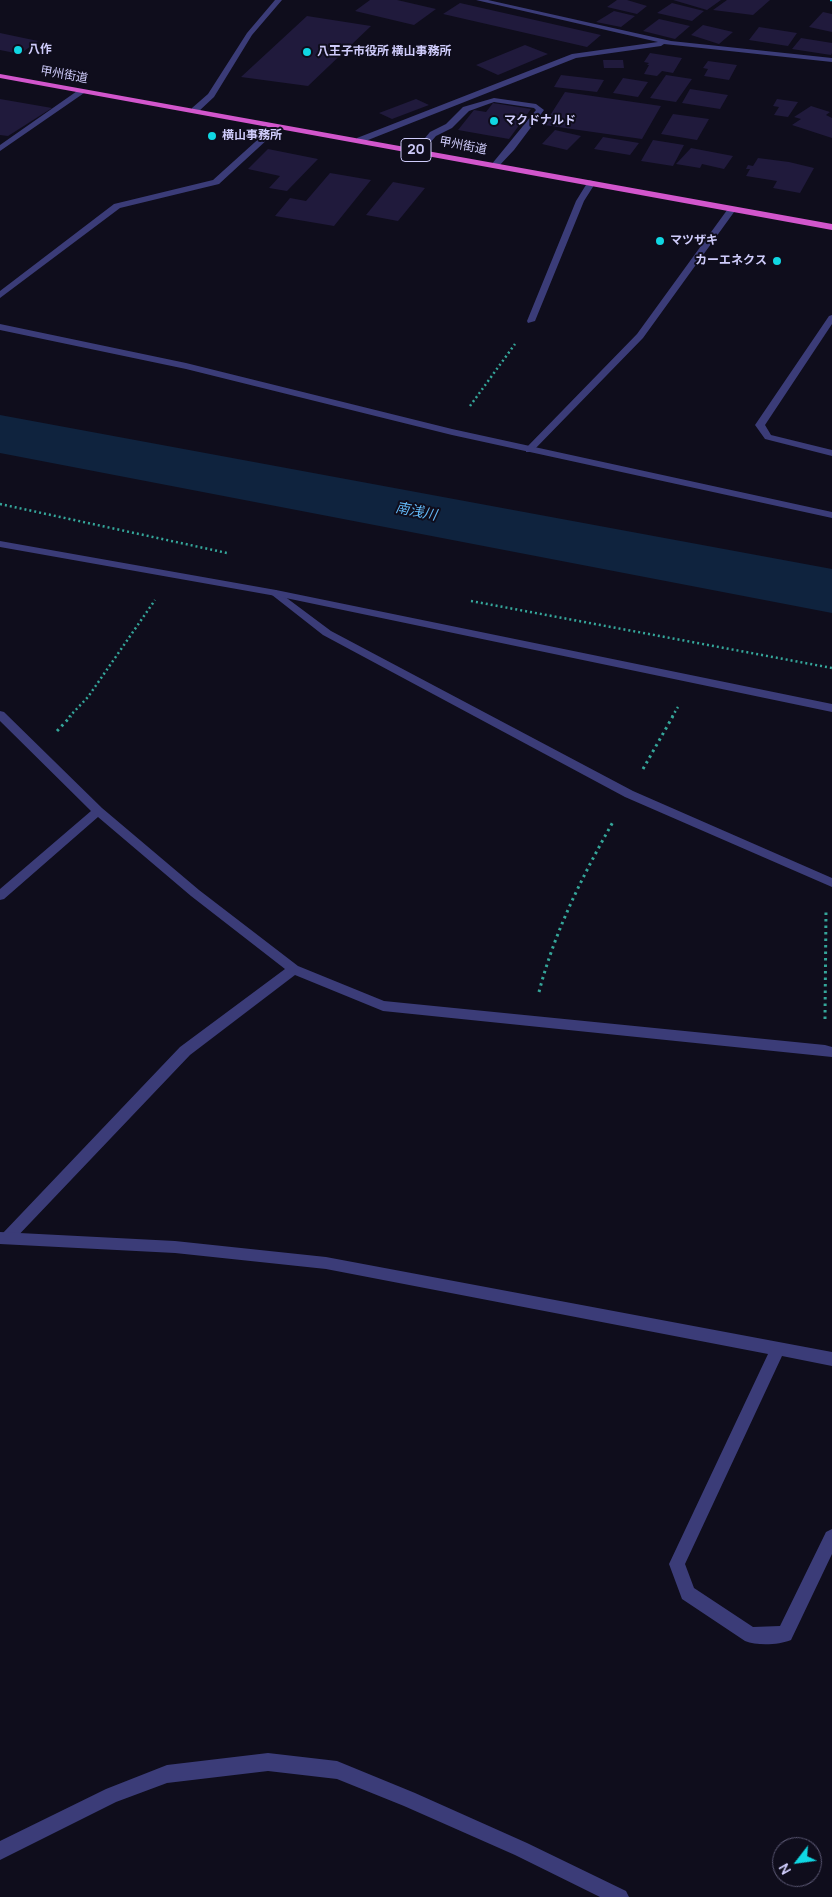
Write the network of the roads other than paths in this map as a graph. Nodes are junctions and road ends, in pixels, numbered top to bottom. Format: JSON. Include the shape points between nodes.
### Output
{"nodes":[{"id":1,"x":279,"y":0,"type":"edge"},
{"id":2,"x":479,"y":0,"type":"edge"},
{"id":3,"x":671,"y":43,"type":"junction"},
{"id":4,"x":832,"y":60,"type":"edge"},
{"id":5,"x":0,"y":76,"type":"edge"},
{"id":6,"x":83,"y":91,"type":"junction"},
{"id":7,"x":195,"y":110,"type":"junction"},
{"id":8,"x":278,"y":126,"type":"junction"},
{"id":9,"x":360,"y":140,"type":"junction"},
{"id":10,"x":0,"y":149,"type":"edge"},
{"id":11,"x":419,"y":150,"type":"junction"},
{"id":12,"x":495,"y":165,"type":"junction"},
{"id":13,"x":592,"y":182,"type":"junction"},
{"id":14,"x":733,"y":208,"type":"junction"},
{"id":15,"x":832,"y":227,"type":"edge"},
{"id":16,"x":0,"y":295,"type":"edge"},
{"id":17,"x":832,"y":318,"type":"edge"},
{"id":18,"x":531,"y":321,"type":"road end"},
{"id":19,"x":0,"y":327,"type":"edge"},
{"id":20,"x":528,"y":450,"type":"junction"},
{"id":21,"x":832,"y":453,"type":"edge"},
{"id":22,"x":832,"y":516,"type":"edge"},
{"id":23,"x":0,"y":544,"type":"edge"},
{"id":24,"x":276,"y":594,"type":"junction"},
{"id":25,"x":832,"y":708,"type":"edge"},
{"id":26,"x":0,"y":715,"type":"edge"},
{"id":27,"x":98,"y":811,"type":"junction"},
{"id":28,"x":829,"y":882,"type":"edge"},
{"id":29,"x":0,"y":896,"type":"edge"},
{"id":30,"x":294,"y":969,"type":"junction"},
{"id":31,"x":829,"y":1051,"type":"edge"},
{"id":32,"x":3,"y":1238,"type":"edge"},
{"id":33,"x":778,"y":1348,"type":"junction"},
{"id":34,"x":832,"y":1358,"type":"edge"},
{"id":35,"x":832,"y":1537,"type":"edge"},
{"id":36,"x":0,"y":1851,"type":"edge"},
{"id":37,"x":620,"y":1897,"type":"edge"}],
"edges":[{"from":1,"to":7,"type":"street","via":[[249,34],[211,95]]},
{"from":2,"to":3,"type":"street"},
{"from":3,"to":4,"type":"street"},
{"from":3,"to":9,"type":"street","via":[[575,56]]},
{"from":5,"to":6,"type":"highway","name":"甲州街道","number":"20"},
{"from":6,"to":7,"type":"highway","name":"甲州街道","number":"20"},
{"from":6,"to":10,"type":"street"},
{"from":7,"to":8,"type":"highway","name":"甲州街道","number":"20"},
{"from":8,"to":9,"type":"highway","name":"甲州街道","number":"20"},
{"from":8,"to":16,"type":"street","via":[[216,182],[117,206]]},
{"from":9,"to":11,"type":"highway","name":"甲州街道","number":"20"},
{"from":11,"to":12,"type":"highway","name":"甲州街道","number":"20"},
{"from":11,"to":12,"type":"street","via":[[433,134],[449,126],[466,108],[494,100],[536,106],[540,110]]},
{"from":12,"to":13,"type":"highway","name":"甲州街道","number":"20"},
{"from":13,"to":14,"type":"highway","name":"甲州街道","number":"20"},
{"from":13,"to":18,"type":"street","via":[[580,201]]},
{"from":14,"to":15,"type":"highway","name":"甲州街道","number":"20"},
{"from":14,"to":20,"type":"street","via":[[640,336]]},
{"from":17,"to":21,"type":"street","via":[[760,425],[768,437]]},
{"from":19,"to":20,"type":"street","via":[[177,364]]},
{"from":20,"to":22,"type":"street"},
{"from":23,"to":24,"type":"street"},
{"from":24,"to":25,"type":"street"},
{"from":24,"to":28,"type":"street","via":[[327,633],[629,794]]},
{"from":26,"to":27,"type":"street"},
{"from":27,"to":29,"type":"street"},
{"from":27,"to":30,"type":"street","via":[[195,893]]},
{"from":30,"to":31,"type":"street","via":[[384,1006]]},
{"from":30,"to":32,"type":"street","via":[[185,1051]]},
{"from":32,"to":33,"type":"street","via":[[176,1247],[326,1263]]},
{"from":33,"to":34,"type":"street"},
{"from":33,"to":35,"type":"street","via":[[677,1564],[688,1594],[751,1635],[784,1634]]},
{"from":36,"to":37,"type":"street","via":[[112,1795],[167,1774],[268,1762],[337,1770],[409,1799]]}]}
